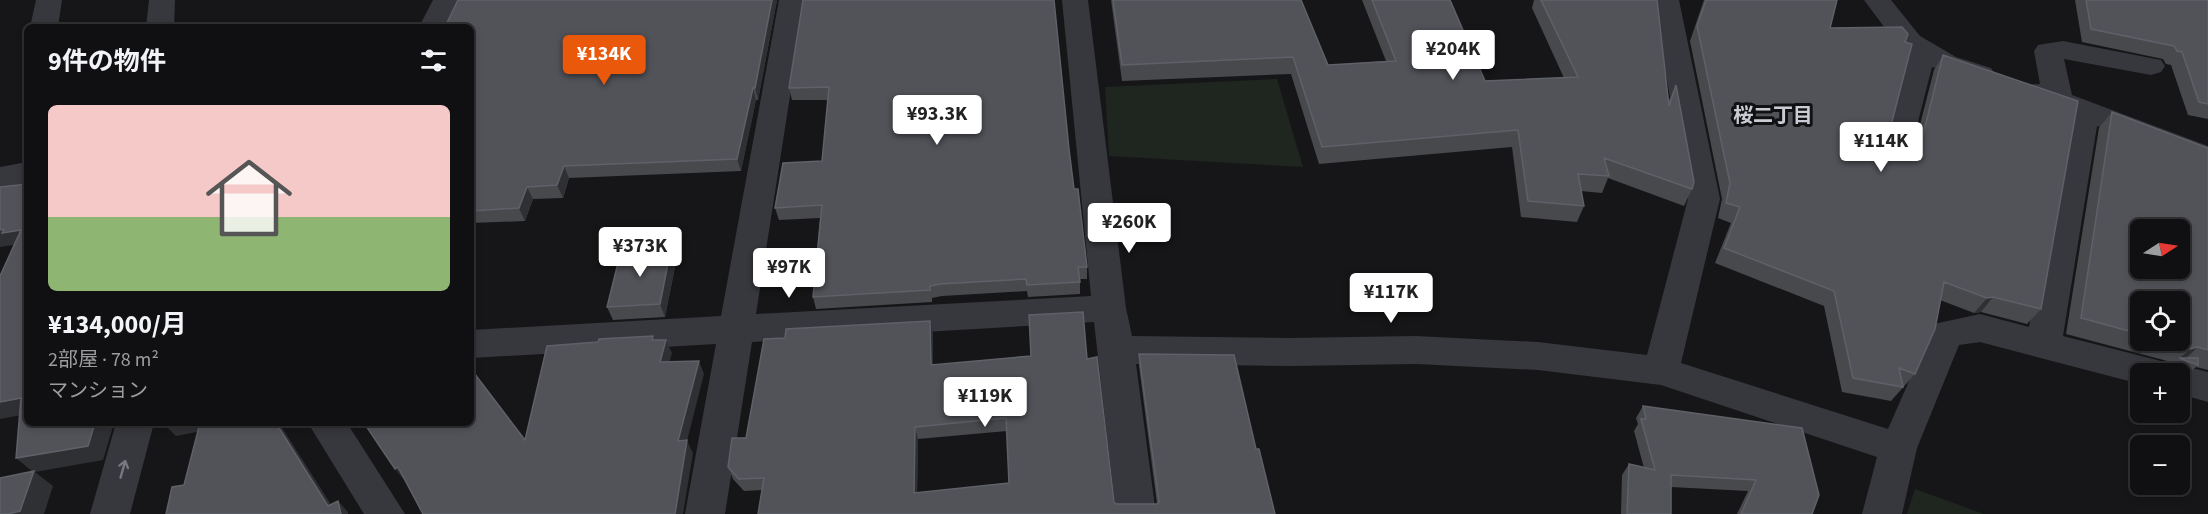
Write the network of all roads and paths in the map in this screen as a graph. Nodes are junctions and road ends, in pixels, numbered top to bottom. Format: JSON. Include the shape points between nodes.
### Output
{"nodes":[{"id":1,"x":50,"y":0,"type":"edge"},
{"id":2,"x":162,"y":0,"type":"edge"},
{"id":3,"x":446,"y":0,"type":"edge"},
{"id":4,"x":792,"y":0,"type":"edge"},
{"id":5,"x":1075,"y":0,"type":"edge"},
{"id":6,"x":1666,"y":0,"type":"edge"},
{"id":7,"x":1877,"y":0,"type":"edge"},
{"id":8,"x":46,"y":24,"type":"edge"},
{"id":9,"x":160,"y":24,"type":"edge"},
{"id":10,"x":434,"y":24,"type":"edge"},
{"id":11,"x":1922,"y":50,"type":"junction"},
{"id":12,"x":2151,"y":66,"type":"dead end"},
{"id":13,"x":2071,"y":104,"type":"junction"},
{"id":14,"x":1896,"y":149,"type":"edge"},
{"id":15,"x":2208,"y":157,"type":"edge"},
{"id":16,"x":24,"y":174,"type":"edge"},
{"id":17,"x":0,"y":178,"type":"edge"},
{"id":18,"x":1109,"y":308,"type":"junction"},
{"id":19,"x":737,"y":328,"type":"junction"},
{"id":20,"x":474,"y":344,"type":"edge"},
{"id":21,"x":2044,"y":344,"type":"junction"},
{"id":22,"x":1117,"y":350,"type":"junction"},
{"id":23,"x":2130,"y":367,"type":"edge"},
{"id":24,"x":1661,"y":371,"type":"junction"},
{"id":25,"x":2190,"y":382,"type":"edge"},
{"id":26,"x":2208,"y":387,"type":"edge"},
{"id":27,"x":134,"y":426,"type":"edge"},
{"id":28,"x":329,"y":426,"type":"edge"},
{"id":29,"x":1898,"y":448,"type":"junction"},
{"id":30,"x":110,"y":514,"type":"edge"},
{"id":31,"x":385,"y":514,"type":"edge"},
{"id":32,"x":705,"y":514,"type":"edge"},
{"id":33,"x":1136,"y":514,"type":"edge"},
{"id":34,"x":1882,"y":514,"type":"edge"}],
"edges":[{"from":1,"to":8,"type":"street"},
{"from":2,"to":9,"type":"street"},
{"from":3,"to":10,"type":"street"},
{"from":4,"to":19,"type":"street"},
{"from":5,"to":18,"type":"street"},
{"from":6,"to":24,"type":"street","via":[[1704,199]]},
{"from":7,"to":11,"type":"street","via":[[1910,42]]},
{"from":11,"to":13,"type":"street","via":[[1946,63]]},
{"from":11,"to":14,"type":"street"},
{"from":12,"to":13,"type":"street","via":[[2063,50],[2048,51]]},
{"from":13,"to":15,"type":"street"},
{"from":13,"to":21,"type":"street"},
{"from":16,"to":17,"type":"street"},
{"from":18,"to":19,"type":"street"},
{"from":18,"to":22,"type":"street"},
{"from":19,"to":20,"type":"street"},
{"from":19,"to":32,"type":"street"},
{"from":21,"to":23,"type":"street"},
{"from":21,"to":29,"type":"street","via":[[1980,328],[1946,334]]},
{"from":22,"to":24,"type":"street","via":[[1416,350],[1538,356]]},
{"from":22,"to":33,"type":"street"},
{"from":24,"to":29,"type":"street"},
{"from":25,"to":26,"type":"street"},
{"from":30,"to":27,"type":"street","one_way":true},
{"from":28,"to":31,"type":"street"},
{"from":29,"to":34,"type":"street"}]}
